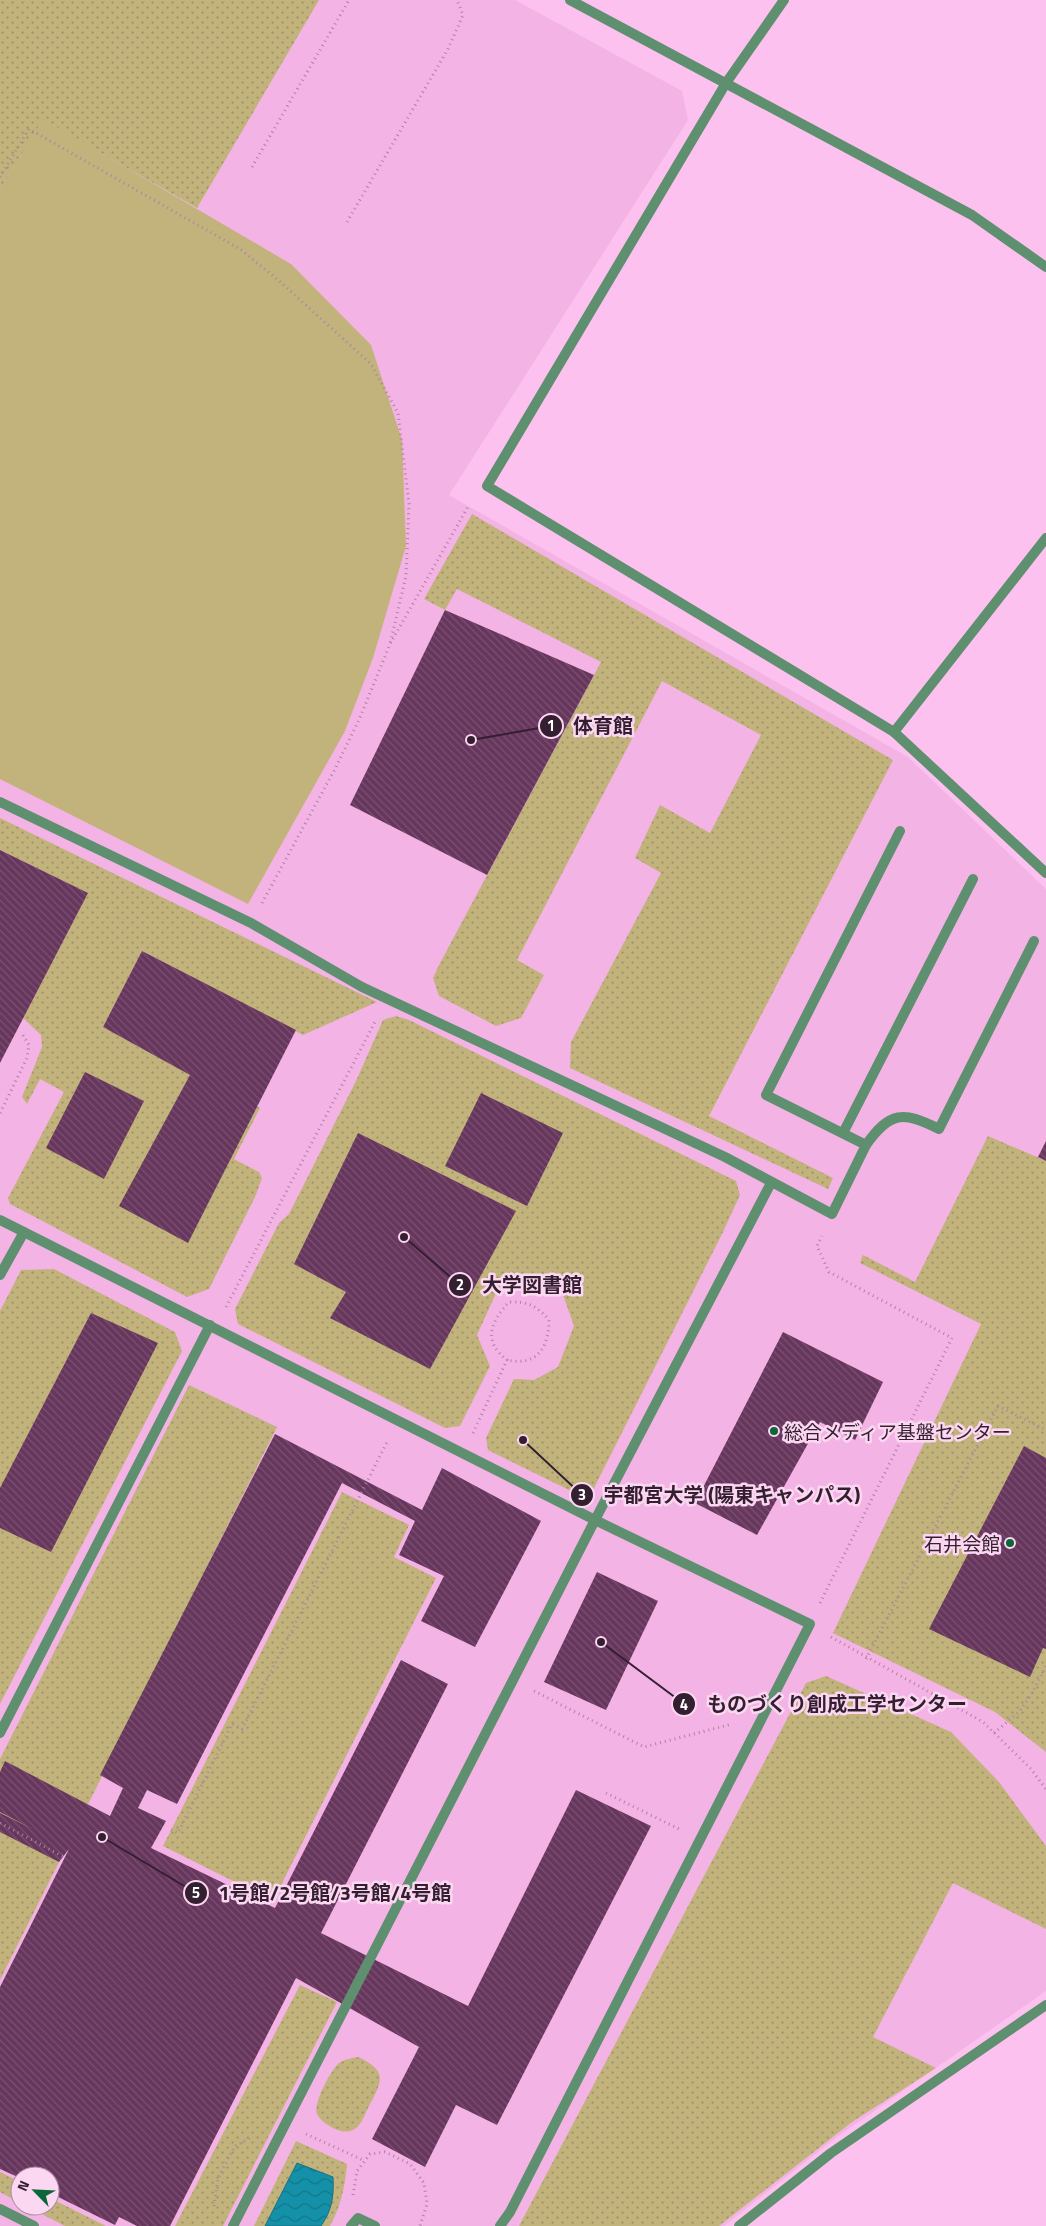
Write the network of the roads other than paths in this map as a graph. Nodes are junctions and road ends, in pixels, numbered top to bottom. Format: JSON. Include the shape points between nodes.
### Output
{"nodes":[{"id":1,"x":570,"y":0,"type":"edge"},
{"id":2,"x":784,"y":0,"type":"edge"},
{"id":3,"x":726,"y":83,"type":"junction"},
{"id":4,"x":1046,"y":267,"type":"edge"},
{"id":5,"x":1046,"y":538,"type":"edge"},
{"id":6,"x":894,"y":732,"type":"junction"},
{"id":7,"x":0,"y":802,"type":"edge"},
{"id":8,"x":900,"y":831,"type":"dead end"},
{"id":9,"x":1046,"y":873,"type":"edge"},
{"id":10,"x":973,"y":879,"type":"dead end"},
{"id":11,"x":1034,"y":941,"type":"dead end"},
{"id":12,"x":843,"y":1133,"type":"junction"},
{"id":13,"x":866,"y":1145,"type":"junction"},
{"id":14,"x":771,"y":1183,"type":"junction"},
{"id":15,"x":0,"y":1220,"type":"edge"},
{"id":16,"x":24,"y":1232,"type":"junction"},
{"id":17,"x":0,"y":1274,"type":"edge"},
{"id":18,"x":212,"y":1326,"type":"junction"},
{"id":19,"x":595,"y":1520,"type":"junction"},
{"id":20,"x":0,"y":1733,"type":"edge"},
{"id":21,"x":1046,"y":2005,"type":"edge"},
{"id":22,"x":0,"y":2209,"type":"edge"},
{"id":23,"x":353,"y":2223,"type":"edge"},
{"id":24,"x":34,"y":2226,"type":"edge"},
{"id":25,"x":233,"y":2226,"type":"edge"},
{"id":26,"x":375,"y":2226,"type":"edge"},
{"id":27,"x":500,"y":2226,"type":"edge"},
{"id":28,"x":738,"y":2226,"type":"edge"}],
"edges":[{"from":1,"to":3,"type":"street"},
{"from":2,"to":3,"type":"street"},
{"from":3,"to":4,"type":"street","via":[[972,215]]},
{"from":3,"to":6,"type":"street","via":[[488,486]]},
{"from":5,"to":6,"type":"street"},
{"from":6,"to":9,"type":"street"},
{"from":7,"to":14,"type":"street","via":[[251,923],[388,999],[725,1157]]},
{"from":8,"to":12,"type":"street","via":[[766,1095]]},
{"from":10,"to":12,"type":"street"},
{"from":11,"to":13,"type":"street","via":[[939,1129],[919,1119],[903,1116],[887,1121]]},
{"from":12,"to":13,"type":"street"},
{"from":13,"to":14,"type":"street","via":[[832,1214]]},
{"from":14,"to":19,"type":"street"},
{"from":15,"to":16,"type":"street"},
{"from":16,"to":17,"type":"street"},
{"from":16,"to":18,"type":"street"},
{"from":18,"to":19,"type":"street"},
{"from":18,"to":20,"type":"street"},
{"from":19,"to":25,"type":"street"},
{"from":19,"to":27,"type":"street","via":[[810,1624],[515,2203]]},
{"from":21,"to":28,"type":"street","via":[[830,2153]]},
{"from":22,"to":24,"type":"street"},
{"from":23,"to":26,"type":"street","via":[[358,2218]]}]}
